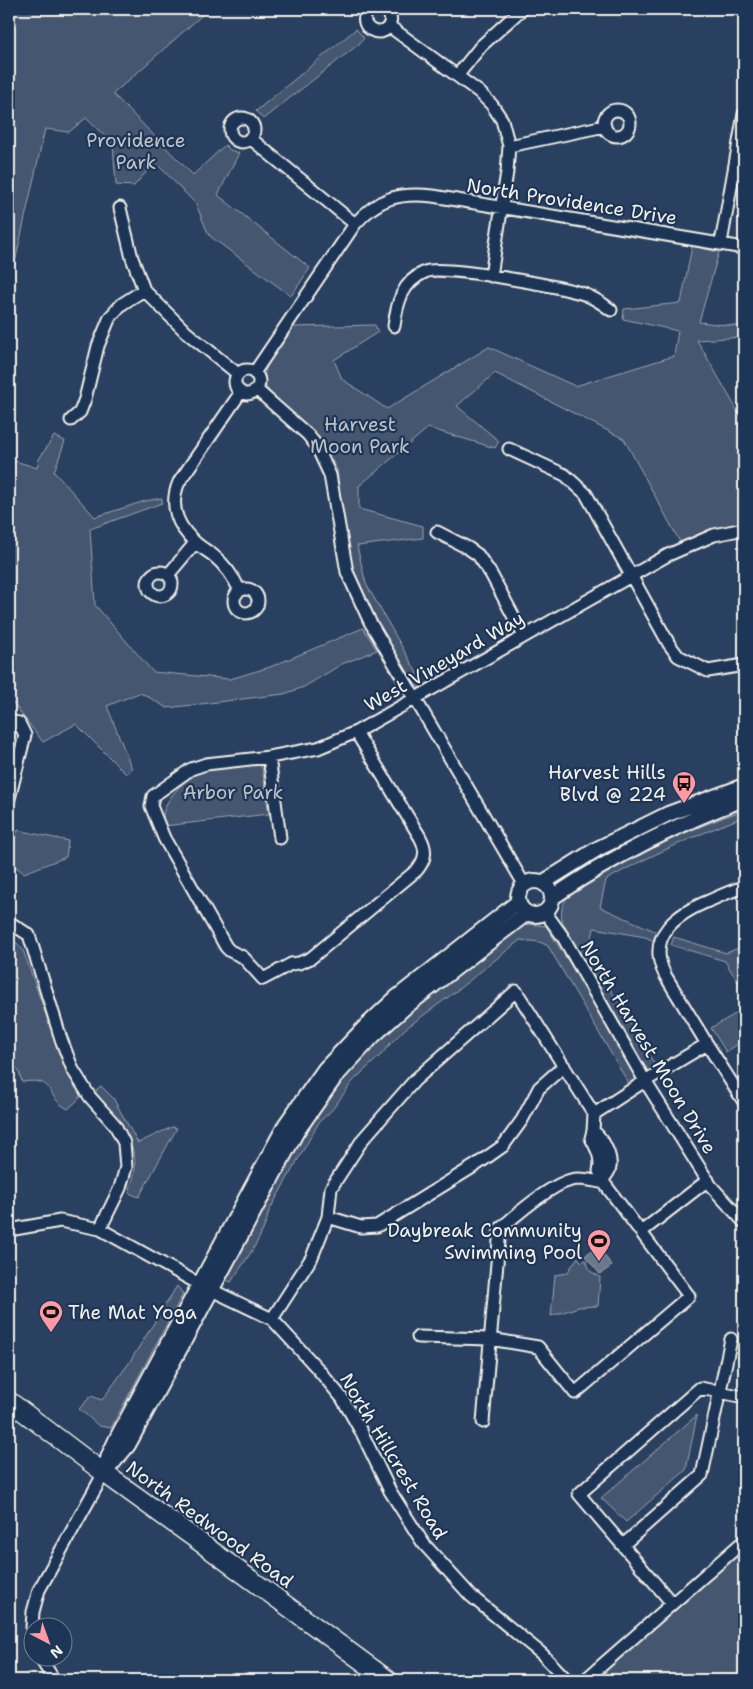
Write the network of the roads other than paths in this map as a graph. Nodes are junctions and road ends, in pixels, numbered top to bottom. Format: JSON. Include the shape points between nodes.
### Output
{"nodes":[{"id":1,"x":370,"y":9,"type":"edge"},
{"id":2,"x":385,"y":9,"type":"edge"},
{"id":3,"x":522,"y":9,"type":"edge"},
{"id":4,"x":389,"y":26,"type":"junction"},
{"id":5,"x":457,"y":76,"type":"junction"},
{"id":6,"x":744,"y":114,"type":"edge"},
{"id":7,"x":605,"y":126,"type":"dead end"},
{"id":8,"x":250,"y":138,"type":"dead end"},
{"id":9,"x":509,"y":146,"type":"junction"},
{"id":10,"x":120,"y":208,"type":"dead end"},
{"id":11,"x":502,"y":208,"type":"junction"},
{"id":12,"x":355,"y":224,"type":"junction"},
{"id":13,"x":722,"y":243,"type":"junction"},
{"id":14,"x":744,"y":248,"type":"edge"},
{"id":15,"x":491,"y":276,"type":"junction"},
{"id":16,"x":144,"y":290,"type":"junction"},
{"id":17,"x":611,"y":310,"type":"dead end"},
{"id":18,"x":394,"y":326,"type":"dead end"},
{"id":19,"x":254,"y":373,"type":"junction"},
{"id":20,"x":238,"y":374,"type":"junction"},
{"id":21,"x":256,"y":389,"type":"junction"},
{"id":22,"x":241,"y":392,"type":"junction"},
{"id":23,"x":71,"y":420,"type":"dead end"},
{"id":24,"x":509,"y":449,"type":"dead end"},
{"id":25,"x":744,"y":528,"type":"edge"},
{"id":26,"x":437,"y":532,"type":"dead end"},
{"id":27,"x":195,"y":543,"type":"junction"},
{"id":28,"x":168,"y":575,"type":"dead end"},
{"id":29,"x":631,"y":576,"type":"junction"},
{"id":30,"x":240,"y":591,"type":"dead end"},
{"id":31,"x":524,"y":636,"type":"junction"},
{"id":32,"x":744,"y":664,"type":"edge"},
{"id":33,"x":414,"y":698,"type":"junction"},
{"id":34,"x":9,"y":721,"type":"edge"},
{"id":35,"x":356,"y":732,"type":"junction"},
{"id":36,"x":269,"y":757,"type":"junction"},
{"id":37,"x":744,"y":786,"type":"edge"},
{"id":38,"x":9,"y":799,"type":"edge"},
{"id":39,"x":744,"y":799,"type":"edge"},
{"id":40,"x":280,"y":838,"type":"dead end"},
{"id":41,"x":544,"y":882,"type":"junction"},
{"id":42,"x":524,"y":884,"type":"junction"},
{"id":43,"x":744,"y":887,"type":"edge"},
{"id":44,"x":553,"y":897,"type":"junction"},
{"id":45,"x":522,"y":908,"type":"junction"},
{"id":46,"x":545,"y":912,"type":"junction"},
{"id":47,"x":9,"y":922,"type":"edge"},
{"id":48,"x":707,"y":1044,"type":"junction"},
{"id":49,"x":564,"y":1066,"type":"junction"},
{"id":50,"x":645,"y":1081,"type":"junction"},
{"id":51,"x":744,"y":1102,"type":"edge"},
{"id":52,"x":594,"y":1114,"type":"junction"},
{"id":53,"x":604,"y":1180,"type":"junction"},
{"id":54,"x":708,"y":1180,"type":"junction"},
{"id":55,"x":328,"y":1217,"type":"junction"},
{"id":56,"x":744,"y":1222,"type":"edge"},
{"id":57,"x":100,"y":1229,"type":"junction"},
{"id":58,"x":9,"y":1230,"type":"edge"},
{"id":59,"x":641,"y":1232,"type":"junction"},
{"id":60,"x":205,"y":1287,"type":"junction"},
{"id":61,"x":272,"y":1320,"type":"junction"},
{"id":62,"x":418,"y":1337,"type":"dead end"},
{"id":63,"x":490,"y":1339,"type":"junction"},
{"id":64,"x":731,"y":1339,"type":"dead end"},
{"id":65,"x":719,"y":1392,"type":"junction"},
{"id":66,"x":744,"y":1397,"type":"edge"},
{"id":67,"x":9,"y":1401,"type":"edge"},
{"id":68,"x":483,"y":1422,"type":"dead end"},
{"id":69,"x":104,"y":1473,"type":"junction"},
{"id":70,"x":744,"y":1541,"type":"edge"},
{"id":71,"x":623,"y":1545,"type":"junction"},
{"id":72,"x":670,"y":1601,"type":"dead end"},
{"id":73,"x":33,"y":1616,"type":"edge"},
{"id":74,"x":45,"y":1666,"type":"edge"},
{"id":75,"x":54,"y":1680,"type":"edge"},
{"id":76,"x":388,"y":1680,"type":"edge"},
{"id":77,"x":567,"y":1680,"type":"edge"},
{"id":78,"x":585,"y":1680,"type":"edge"}],
"edges":[{"from":1,"to":4,"type":"street","via":[[365,19],[370,30],[383,31]]},
{"from":2,"to":4,"type":"street","via":[[390,18]]},
{"from":3,"to":5,"type":"street","via":[[482,46]]},
{"from":4,"to":5,"type":"street"},
{"from":5,"to":9,"type":"street","via":[[492,105],[502,120]]},
{"from":6,"to":13,"type":"street"},
{"from":7,"to":9,"type":"street"},
{"from":8,"to":12,"type":"street"},
{"from":9,"to":11,"type":"street"},
{"from":10,"to":16,"type":"street","via":[[132,258]]},
{"from":11,"to":12,"type":"street","name":"North Providence Drive","via":[[419,195],[394,197],[376,205]]},
{"from":11,"to":13,"type":"street","name":"North Providence Drive"},
{"from":11,"to":15,"type":"street"},
{"from":12,"to":19,"type":"street"},
{"from":13,"to":14,"type":"street","name":"North Providence Drive"},
{"from":15,"to":17,"type":"street","via":[[585,294]]},
{"from":15,"to":18,"type":"street","via":[[454,270],[427,271],[409,283],[402,293]]},
{"from":16,"to":20,"type":"street","via":[[186,332]]},
{"from":16,"to":23,"type":"street","via":[[122,304],[110,317],[98,346],[85,399],[80,412]]},
{"from":19,"to":20,"type":"street","via":[[248,370]]},
{"from":19,"to":21,"type":"street","via":[[258,382]]},
{"from":20,"to":22,"type":"street","via":[[235,384]]},
{"from":21,"to":22,"type":"street","via":[[251,393]]},
{"from":21,"to":33,"type":"street","via":[[316,445],[330,475],[346,572],[370,622]]},
{"from":22,"to":27,"type":"street","via":[[176,490],[176,511],[181,525]]},
{"from":24,"to":29,"type":"street","via":[[565,475],[578,485]]},
{"from":25,"to":29,"type":"street","name":"West Vineyard Way","via":[[700,540]]},
{"from":26,"to":31,"type":"street","via":[[478,555]]},
{"from":27,"to":28,"type":"street"},
{"from":27,"to":30,"type":"street","via":[[215,557],[233,577]]},
{"from":29,"to":31,"type":"street","name":"West Vineyard Way"},
{"from":29,"to":32,"type":"street","via":[[678,656],[708,671]]},
{"from":31,"to":33,"type":"street","name":"West Vineyard Way"},
{"from":33,"to":35,"type":"street","name":"West Vineyard Way"},
{"from":33,"to":42,"type":"street"},
{"from":34,"to":38,"type":"street","via":[[19,723],[25,735]]},
{"from":35,"to":36,"type":"street","name":"West Vineyard Way","via":[[318,748]]},
{"from":35,"to":36,"type":"street","name":"West Vineyard Way","via":[[420,837],[425,858],[417,870],[311,958],[291,964],[263,979],[243,957],[226,947],[164,838],[151,806],[153,796],[191,769],[206,764]]},
{"from":36,"to":40,"type":"street"},
{"from":37,"to":41,"type":"street","via":[[668,814],[597,849]]},
{"from":39,"to":44,"type":"street","via":[[662,835]]},
{"from":41,"to":42,"type":"street","via":[[537,880]]},
{"from":41,"to":44,"type":"street"},
{"from":42,"to":45,"type":"street","via":[[518,896]]},
{"from":43,"to":48,"type":"street","via":[[683,914],[668,926],[659,950],[663,970]]},
{"from":44,"to":46,"type":"street"},
{"from":45,"to":46,"type":"street","via":[[539,915]]},
{"from":45,"to":60,"type":"street","via":[[396,998],[325,1069],[286,1124]]},
{"from":46,"to":50,"type":"street","name":"North Harvest Moon Drive","via":[[563,937]]},
{"from":47,"to":57,"type":"street","via":[[29,935],[73,1070],[90,1098],[115,1125],[124,1143],[126,1166],[120,1188]]},
{"from":48,"to":50,"type":"street"},
{"from":48,"to":51,"type":"street"},
{"from":49,"to":52,"type":"street"},
{"from":49,"to":55,"type":"street","via":[[540,1088],[502,1146],[476,1165],[377,1226],[360,1227]]},
{"from":49,"to":55,"type":"street","via":[[516,991],[416,1080],[362,1139],[331,1188]]},
{"from":50,"to":52,"type":"street"},
{"from":50,"to":54,"type":"street","name":"North Harvest Moon Drive"},
{"from":52,"to":53,"type":"street","via":[[591,1138],[600,1157],[599,1171]]},
{"from":53,"to":59,"type":"street"},
{"from":53,"to":63,"type":"street","via":[[576,1179],[556,1186],[500,1229]]},
{"from":54,"to":56,"type":"street","name":"North Harvest Moon Drive"},
{"from":54,"to":59,"type":"street"},
{"from":55,"to":61,"type":"street","via":[[312,1257]]},
{"from":57,"to":58,"type":"street","name":"North Hillcrest Road","via":[[60,1221]]},
{"from":57,"to":60,"type":"street","name":"North Hillcrest Road"},
{"from":59,"to":63,"type":"street","via":[[689,1296],[575,1392],[538,1348]]},
{"from":60,"to":61,"type":"street","name":"North Hillcrest Road"},
{"from":60,"to":69,"type":"street","via":[[128,1445]]},
{"from":61,"to":77,"type":"street","name":"North Hillcrest Road","via":[[342,1398],[390,1491],[423,1543],[471,1596],[542,1654]]},
{"from":62,"to":63,"type":"street"},
{"from":63,"to":68,"type":"street"},
{"from":64,"to":65,"type":"street"},
{"from":65,"to":66,"type":"street"},
{"from":65,"to":71,"type":"street","via":[[702,1475]]},
{"from":65,"to":71,"type":"street","via":[[700,1388],[579,1494]]},
{"from":67,"to":69,"type":"main road","name":"North Redwood Road"},
{"from":69,"to":73,"type":"street","via":[[39,1590]]},
{"from":69,"to":76,"type":"main road","name":"North Redwood Road"},
{"from":70,"to":78,"type":"street"},
{"from":71,"to":72,"type":"street"},
{"from":74,"to":75,"type":"street"}]}
